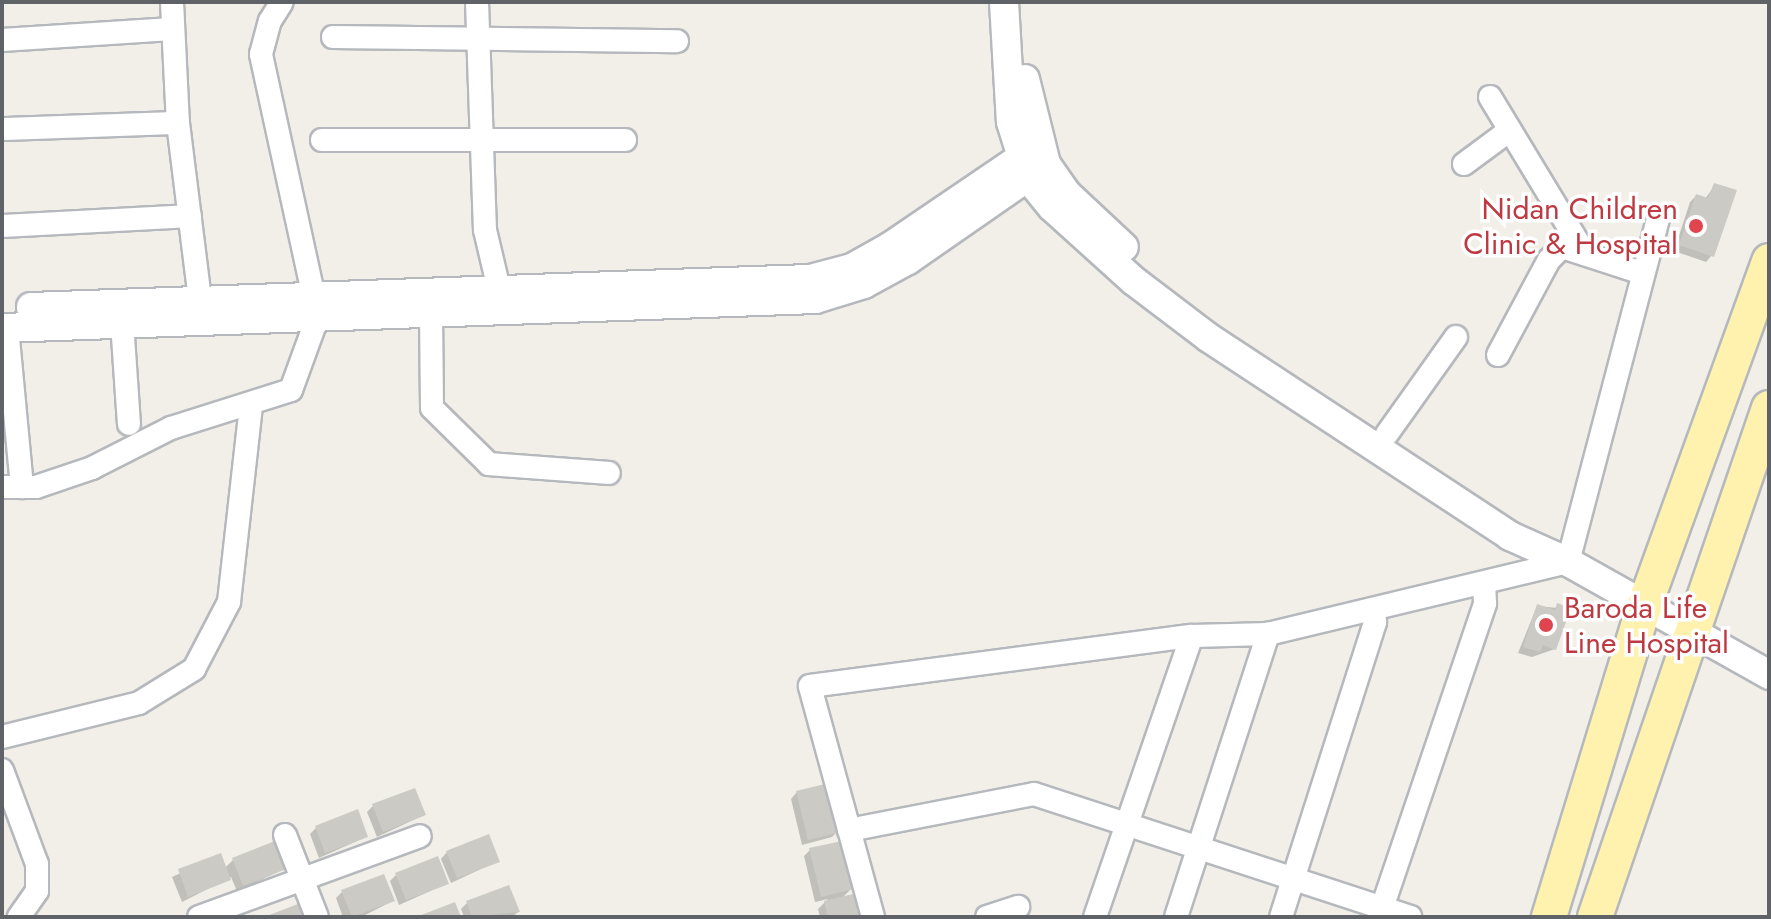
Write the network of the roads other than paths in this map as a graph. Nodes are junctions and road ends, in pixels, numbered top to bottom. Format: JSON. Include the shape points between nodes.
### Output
{"nodes":[{"id":1,"x":172,"y":2,"type":"edge"},
{"id":2,"x":282,"y":2,"type":"edge"},
{"id":3,"x":477,"y":2,"type":"edge"},
{"id":4,"x":1004,"y":2,"type":"edge"},
{"id":5,"x":1022,"y":2,"type":"edge"},
{"id":6,"x":172,"y":29,"type":"junction"},
{"id":7,"x":333,"y":37,"type":"dead end"},
{"id":8,"x":2,"y":40,"type":"edge"},
{"id":9,"x":476,"y":40,"type":"junction"},
{"id":10,"x":677,"y":41,"type":"dead end"},
{"id":11,"x":1490,"y":97,"type":"dead end"},
{"id":12,"x":178,"y":123,"type":"junction"},
{"id":13,"x":3,"y":129,"type":"edge"},
{"id":14,"x":1510,"y":130,"type":"junction"},
{"id":15,"x":322,"y":140,"type":"dead end"},
{"id":16,"x":625,"y":140,"type":"dead end"},
{"id":17,"x":479,"y":142,"type":"junction"},
{"id":18,"x":1033,"y":161,"type":"junction"},
{"id":19,"x":1464,"y":164,"type":"dead end"},
{"id":20,"x":190,"y":216,"type":"junction"},
{"id":21,"x":1658,"y":220,"type":"dead end"},
{"id":22,"x":2,"y":226,"type":"edge"},
{"id":23,"x":1585,"y":254,"type":"junction"},
{"id":24,"x":1769,"y":261,"type":"edge"},
{"id":25,"x":1642,"y":273,"type":"junction"},
{"id":26,"x":499,"y":289,"type":"junction"},
{"id":27,"x":200,"y":299,"type":"junction"},
{"id":28,"x":317,"y":305,"type":"junction"},
{"id":29,"x":431,"y":312,"type":"junction"},
{"id":30,"x":4,"y":321,"type":"edge"},
{"id":31,"x":122,"y":322,"type":"junction"},
{"id":32,"x":1456,"y":337,"type":"dead end"},
{"id":33,"x":1498,"y":355,"type":"dead end"},
{"id":34,"x":251,"y":406,"type":"junction"},
{"id":35,"x":1769,"y":408,"type":"edge"},
{"id":36,"x":129,"y":424,"type":"dead end"},
{"id":37,"x":1387,"y":434,"type":"junction"},
{"id":38,"x":609,"y":473,"type":"dead end"},
{"id":39,"x":12,"y":487,"type":"edge"},
{"id":40,"x":1568,"y":562,"type":"junction"},
{"id":41,"x":1484,"y":583,"type":"junction"},
{"id":42,"x":1644,"y":607,"type":"junction"},
{"id":43,"x":1373,"y":611,"type":"junction"},
{"id":44,"x":1690,"y":632,"type":"junction"},
{"id":45,"x":1268,"y":634,"type":"junction"},
{"id":46,"x":1192,"y":636,"type":"junction"},
{"id":47,"x":1769,"y":675,"type":"edge"},
{"id":48,"x":2,"y":737,"type":"edge"},
{"id":49,"x":2,"y":754,"type":"edge"},
{"id":50,"x":2,"y":770,"type":"edge"},
{"id":51,"x":1124,"y":824,"type":"junction"},
{"id":52,"x":849,"y":830,"type":"junction"},
{"id":53,"x":285,"y":835,"type":"dead end"},
{"id":54,"x":420,"y":836,"type":"dead end"},
{"id":55,"x":1197,"y":847,"type":"junction"},
{"id":56,"x":301,"y":878,"type":"junction"},
{"id":57,"x":1294,"y":879,"type":"junction"},
{"id":58,"x":1018,"y":907,"type":"dead end"},
{"id":59,"x":1381,"y":912,"type":"edge"},
{"id":60,"x":19,"y":917,"type":"edge"},
{"id":61,"x":199,"y":917,"type":"edge"},
{"id":62,"x":317,"y":917,"type":"edge"},
{"id":63,"x":873,"y":917,"type":"edge"},
{"id":64,"x":987,"y":917,"type":"edge"},
{"id":65,"x":1095,"y":917,"type":"edge"},
{"id":66,"x":1176,"y":917,"type":"edge"},
{"id":67,"x":1281,"y":917,"type":"edge"},
{"id":68,"x":1410,"y":917,"type":"edge"},
{"id":69,"x":1549,"y":917,"type":"edge"},
{"id":70,"x":1595,"y":917,"type":"edge"}],
"edges":[{"from":1,"to":6,"type":"street"},
{"from":2,"to":28,"type":"street","via":[[270,21],[261,54]]},
{"from":3,"to":9,"type":"street"},
{"from":4,"to":18,"type":"street","via":[[1011,122]]},
{"from":5,"to":18,"type":"street"},
{"from":6,"to":8,"type":"street"},
{"from":6,"to":12,"type":"street"},
{"from":7,"to":9,"type":"street"},
{"from":9,"to":10,"type":"street"},
{"from":9,"to":17,"type":"street"},
{"from":11,"to":14,"type":"street"},
{"from":12,"to":13,"type":"street"},
{"from":12,"to":20,"type":"street"},
{"from":14,"to":19,"type":"street"},
{"from":14,"to":23,"type":"street"},
{"from":15,"to":17,"type":"street"},
{"from":16,"to":17,"type":"street"},
{"from":17,"to":26,"type":"street","via":[[485,230]]},
{"from":18,"to":26,"type":"street","via":[[852,268],[810,279]]},
{"from":18,"to":29,"type":"street","via":[[908,260],[864,284],[815,299]]},
{"from":18,"to":37,"type":"street","via":[[1146,268],[1217,323]]},
{"from":18,"to":40,"type":"street","via":[[1052,207],[1134,281],[1209,338],[1510,536]]},
{"from":20,"to":22,"type":"street"},
{"from":20,"to":27,"type":"street"},
{"from":21,"to":25,"type":"street"},
{"from":23,"to":25,"type":"street"},
{"from":23,"to":33,"type":"street","via":[[1562,247],[1553,252]]},
{"from":24,"to":42,"type":"main road"},
{"from":25,"to":40,"type":"street"},
{"from":26,"to":28,"type":"street"},
{"from":27,"to":28,"type":"street"},
{"from":27,"to":30,"type":"street"},
{"from":28,"to":29,"type":"street"},
{"from":28,"to":31,"type":"street"},
{"from":28,"to":34,"type":"street","via":[[291,390]]},
{"from":29,"to":38,"type":"street","via":[[432,408],[489,464]]},
{"from":30,"to":31,"type":"street"},
{"from":30,"to":39,"type":"street"},
{"from":31,"to":36,"type":"street"},
{"from":32,"to":37,"type":"street"},
{"from":34,"to":39,"type":"street","via":[[171,428],[92,468]]},
{"from":34,"to":48,"type":"street","via":[[229,602],[194,669],[139,703]]},
{"from":35,"to":44,"type":"main road"},
{"from":37,"to":40,"type":"street","via":[[1521,522]]},
{"from":40,"to":41,"type":"street"},
{"from":40,"to":42,"type":"street"},
{"from":41,"to":43,"type":"street"},
{"from":41,"to":59,"type":"street","via":[[1485,603]]},
{"from":42,"to":44,"type":"street"},
{"from":42,"to":69,"type":"main road"},
{"from":43,"to":45,"type":"street"},
{"from":43,"to":57,"type":"street","via":[[1375,622]]},
{"from":44,"to":47,"type":"street"},
{"from":44,"to":70,"type":"main road"},
{"from":45,"to":46,"type":"street"},
{"from":45,"to":55,"type":"street"},
{"from":46,"to":51,"type":"street"},
{"from":46,"to":52,"type":"street","via":[[810,686]]},
{"from":48,"to":49,"type":"street"},
{"from":50,"to":60,"type":"street","via":[[37,864],[37,891]]},
{"from":51,"to":52,"type":"street","via":[[1034,794]]},
{"from":51,"to":55,"type":"street"},
{"from":51,"to":65,"type":"street"},
{"from":52,"to":63,"type":"street"},
{"from":53,"to":56,"type":"street"},
{"from":54,"to":56,"type":"street"},
{"from":55,"to":57,"type":"street"},
{"from":55,"to":66,"type":"street"},
{"from":56,"to":61,"type":"street"},
{"from":56,"to":62,"type":"street"},
{"from":57,"to":59,"type":"street"},
{"from":57,"to":67,"type":"street"},
{"from":58,"to":64,"type":"street"},
{"from":59,"to":68,"type":"street"}]}
